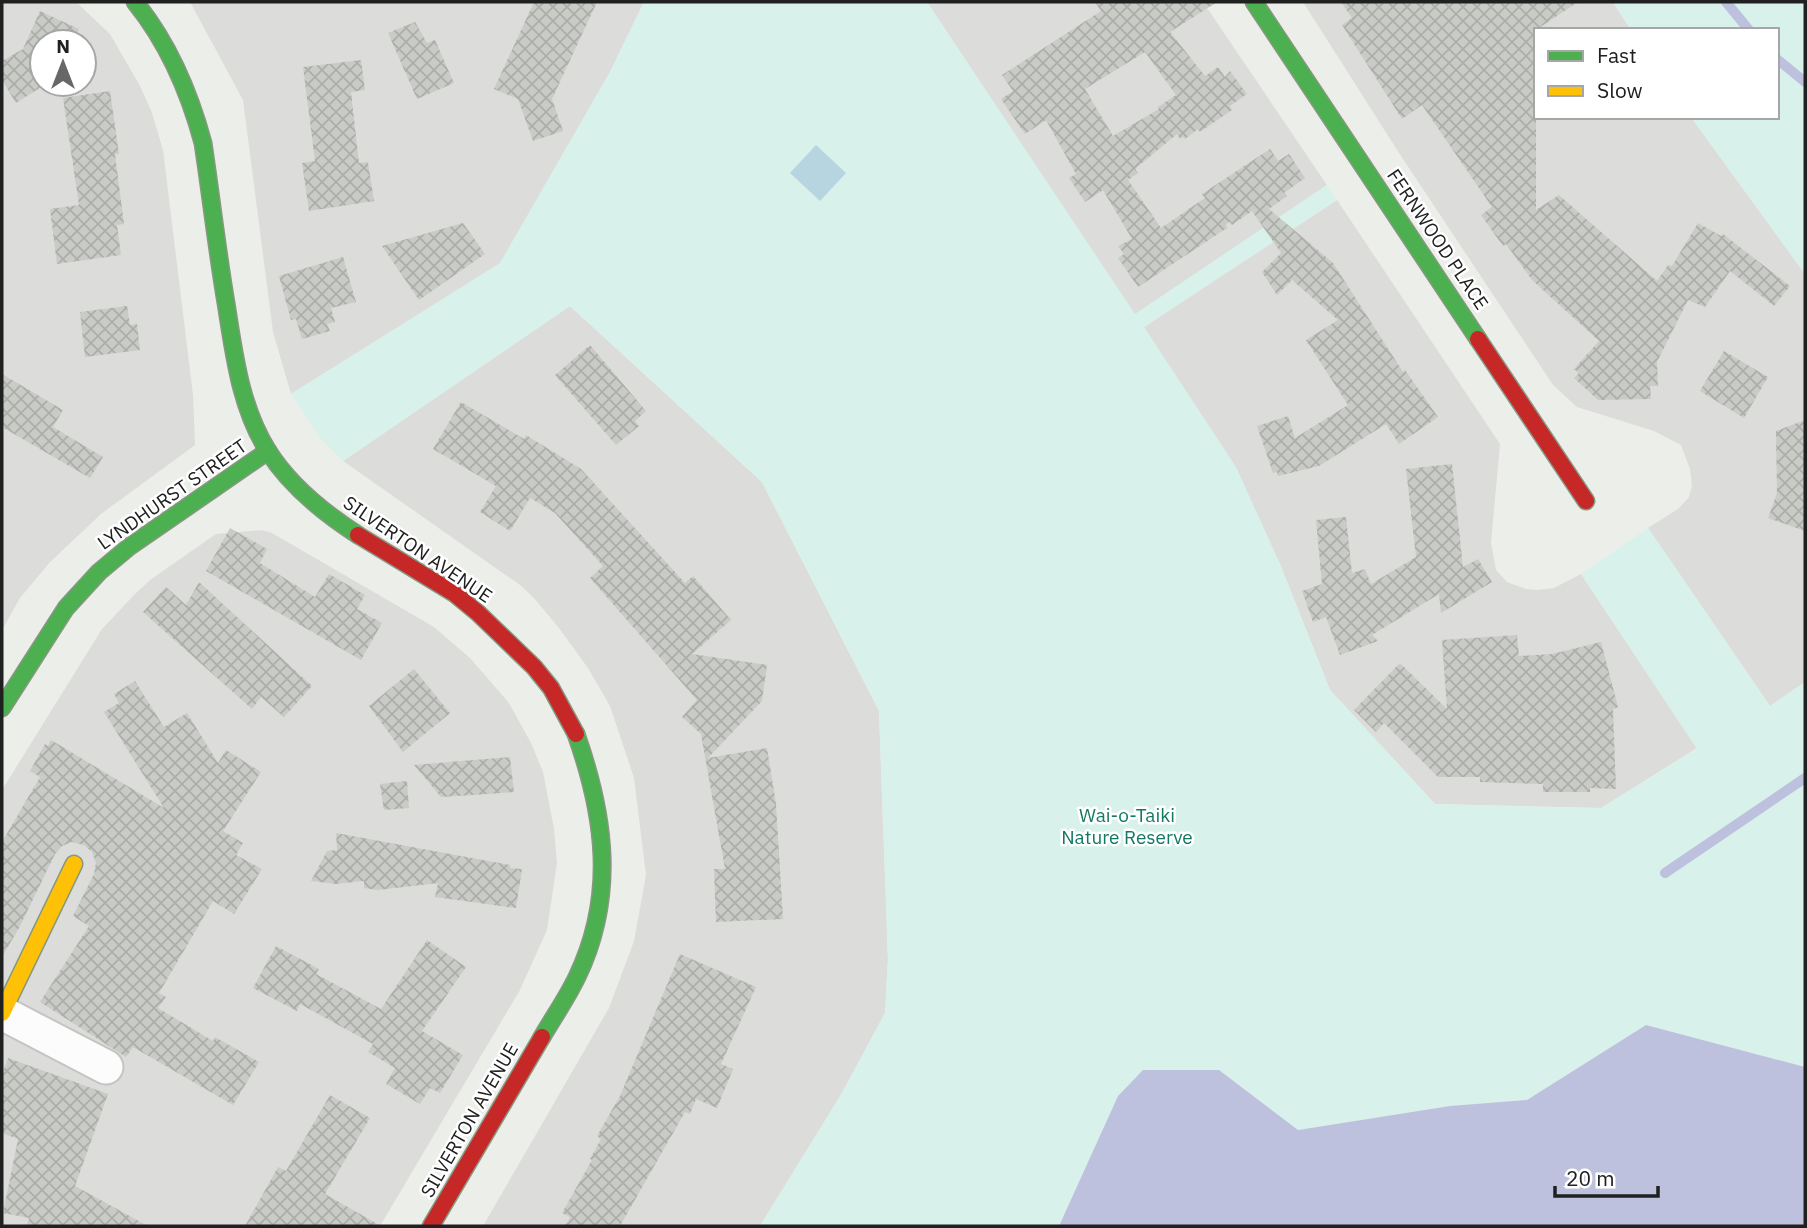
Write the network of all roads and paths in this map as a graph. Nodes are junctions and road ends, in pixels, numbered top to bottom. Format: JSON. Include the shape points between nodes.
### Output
{"nodes":[{"id":1,"x":135,"y":2,"type":"edge"},
{"id":2,"x":1254,"y":2,"type":"edge"},
{"id":3,"x":268,"y":451,"type":"junction"},
{"id":4,"x":1586,"y":501,"type":"dead end"},
{"id":5,"x":2,"y":708,"type":"edge"},
{"id":6,"x":74,"y":864,"type":"dead end"},
{"id":7,"x":2,"y":1013,"type":"edge"},
{"id":8,"x":106,"y":1067,"type":"dead end"},
{"id":9,"x":431,"y":1226,"type":"edge"}],
"edges":[{"from":1,"to":3,"type":"street","name":"SILVERTON AVENUE","via":[[170,49],[196,114],[237,374]]},
{"from":2,"to":4,"type":"street","name":"FERNWOOD PLACE"},
{"from":3,"to":5,"type":"street","name":"LYNDHURST STREET","via":[[99,572],[66,608]]},
{"from":3,"to":9,"type":"street","name":"SILVERTON AVENUE","via":[[283,473],[322,509],[459,597],[540,671],[582,748],[593,789],[603,884],[593,934],[577,977]]},
{"from":6,"to":7,"type":"street"},
{"from":7,"to":8,"type":"street"}]}
